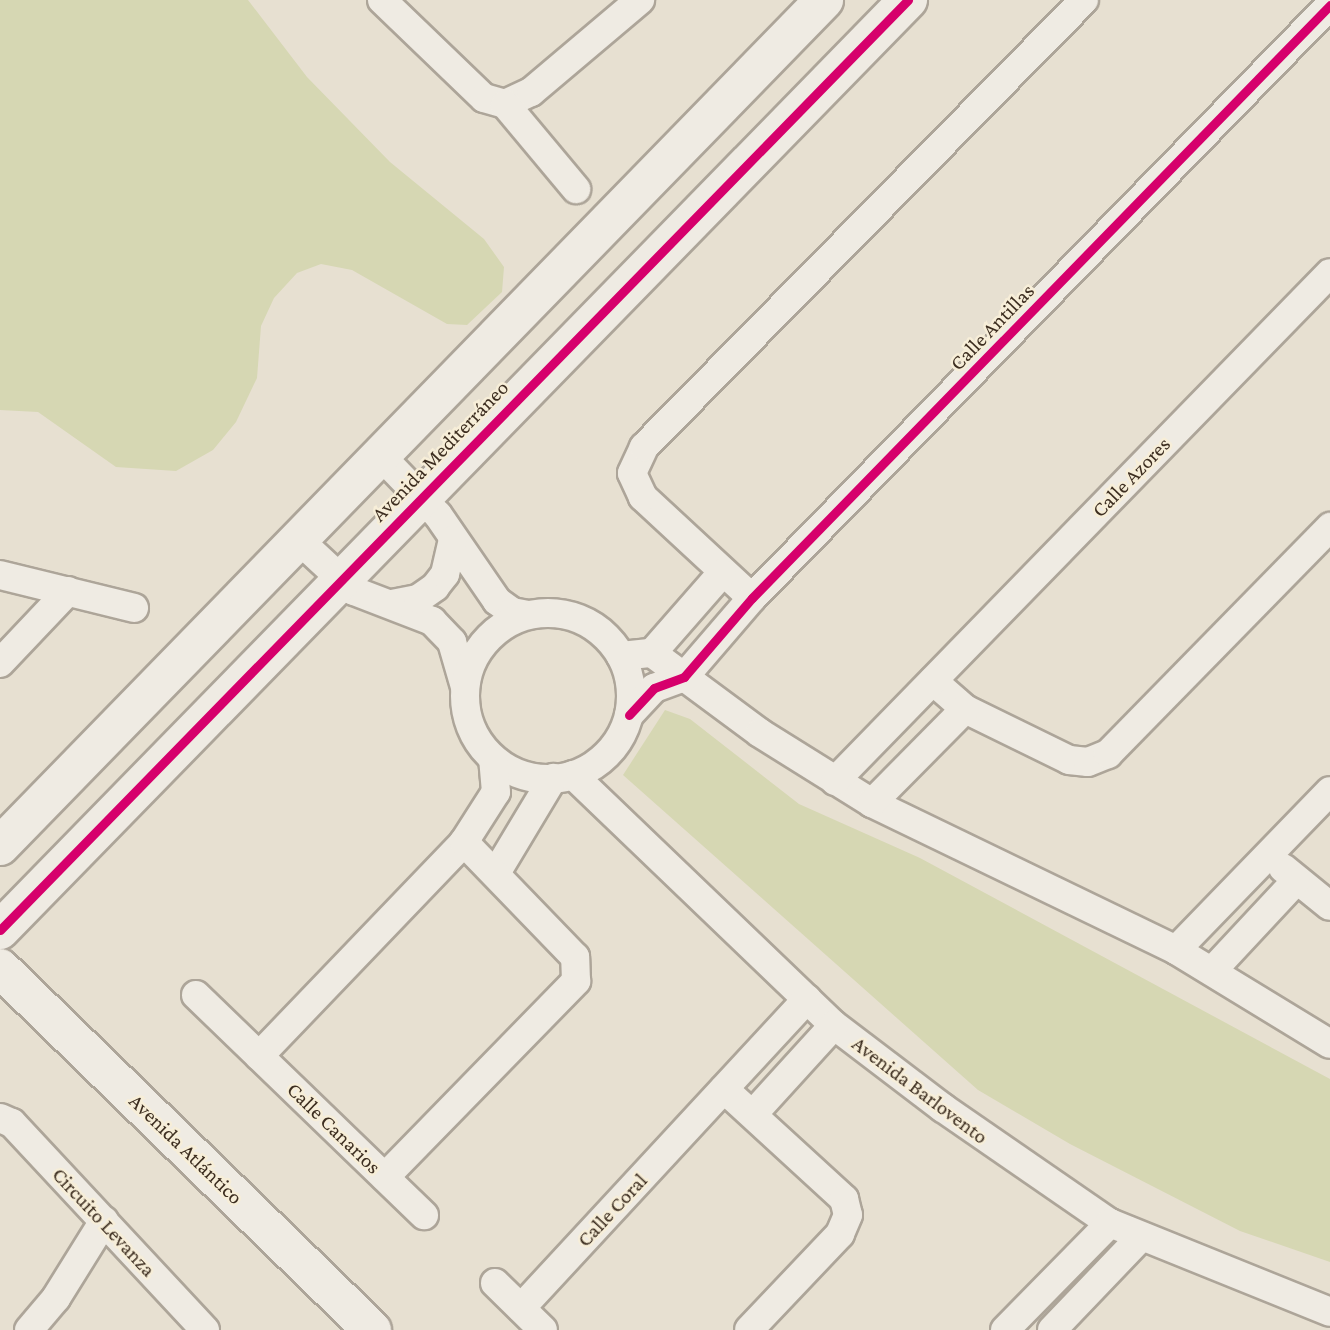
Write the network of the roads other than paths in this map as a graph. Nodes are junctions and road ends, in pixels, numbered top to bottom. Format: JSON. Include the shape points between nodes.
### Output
{"nodes":[{"id":1,"x":382,"y":0,"type":"edge"},
{"id":2,"x":640,"y":0,"type":"edge"},
{"id":3,"x":824,"y":0,"type":"edge"},
{"id":4,"x":908,"y":0,"type":"edge"},
{"id":5,"x":1084,"y":0,"type":"edge"},
{"id":6,"x":1330,"y":5,"type":"edge"},
{"id":7,"x":505,"y":104,"type":"junction"},
{"id":8,"x":576,"y":189,"type":"dead end"},
{"id":9,"x":1330,"y":273,"type":"edge"},
{"id":10,"x":380,"y":455,"type":"junction"},
{"id":11,"x":420,"y":496,"type":"junction"},
{"id":12,"x":1330,"y":527,"type":"edge"},
{"id":13,"x":299,"y":540,"type":"junction"},
{"id":14,"x":453,"y":540,"type":"junction"},
{"id":15,"x":722,"y":573,"type":"junction"},
{"id":16,"x":0,"y":575,"type":"edge"},
{"id":17,"x":340,"y":581,"type":"junction"},
{"id":18,"x":68,"y":591,"type":"junction"},
{"id":19,"x":752,"y":598,"type":"junction"},
{"id":20,"x":393,"y":604,"type":"junction"},
{"id":21,"x":134,"y":608,"type":"dead end"},
{"id":22,"x":527,"y":615,"type":"junction"},
{"id":23,"x":652,"y":653,"type":"junction"},
{"id":24,"x":621,"y":656,"type":"junction"},
{"id":25,"x":0,"y":663,"type":"edge"},
{"id":26,"x":684,"y":677,"type":"junction"},
{"id":27,"x":933,"y":681,"type":"junction"},
{"id":28,"x":465,"y":687,"type":"junction"},
{"id":29,"x":965,"y":709,"type":"junction"},
{"id":30,"x":629,"y":715,"type":"junction"},
{"id":31,"x":493,"y":760,"type":"junction"},
{"id":32,"x":563,"y":777,"type":"junction"},
{"id":33,"x":835,"y":781,"type":"junction"},
{"id":34,"x":1330,"y":791,"type":"edge"},
{"id":35,"x":872,"y":803,"type":"junction"},
{"id":36,"x":464,"y":842,"type":"junction"},
{"id":37,"x":0,"y":846,"type":"edge"},
{"id":38,"x":1269,"y":853,"type":"junction"},
{"id":39,"x":496,"y":873,"type":"junction"},
{"id":40,"x":1296,"y":881,"type":"junction"},
{"id":41,"x":1330,"y":906,"type":"edge"},
{"id":42,"x":0,"y":930,"type":"edge"},
{"id":43,"x":1176,"y":950,"type":"junction"},
{"id":44,"x":0,"y":968,"type":"edge"},
{"id":45,"x":1212,"y":971,"type":"junction"},
{"id":46,"x":196,"y":995,"type":"dead end"},
{"id":47,"x":807,"y":999,"type":"junction"},
{"id":48,"x":834,"y":1025,"type":"junction"},
{"id":49,"x":1330,"y":1044,"type":"edge"},
{"id":50,"x":259,"y":1056,"type":"junction"},
{"id":51,"x":724,"y":1089,"type":"junction"},
{"id":52,"x":752,"y":1114,"type":"junction"},
{"id":53,"x":0,"y":1118,"type":"edge"},
{"id":54,"x":385,"y":1177,"type":"junction"},
{"id":55,"x":424,"y":1215,"type":"dead end"},
{"id":56,"x":104,"y":1221,"type":"junction"},
{"id":57,"x":1110,"y":1223,"type":"junction"},
{"id":58,"x":1141,"y":1237,"type":"junction"},
{"id":59,"x":495,"y":1283,"type":"dead end"},
{"id":60,"x":521,"y":1308,"type":"junction"},
{"id":61,"x":1330,"y":1312,"type":"edge"},
{"id":62,"x":29,"y":1330,"type":"edge"},
{"id":63,"x":205,"y":1330,"type":"edge"},
{"id":64,"x":372,"y":1330,"type":"edge"},
{"id":65,"x":543,"y":1330,"type":"edge"},
{"id":66,"x":749,"y":1330,"type":"edge"},
{"id":67,"x":1005,"y":1330,"type":"edge"},
{"id":68,"x":1052,"y":1330,"type":"edge"}],
"edges":[{"from":1,"to":7,"type":"street","via":[[484,98]]},
{"from":2,"to":7,"type":"street","via":[[531,92]]},
{"from":3,"to":10,"type":"street","name":"Avenida Mediterráneo"},
{"from":4,"to":11,"type":"street","name":"Avenida Mediterráneo"},
{"from":5,"to":15,"type":"street","via":[[644,447],[632,473],[643,497]]},
{"from":6,"to":19,"type":"street","name":"Calle Antillas"},
{"from":7,"to":8,"type":"street"},
{"from":9,"to":27,"type":"street","name":"Calle Azores"},
{"from":10,"to":11,"type":"street"},
{"from":10,"to":13,"type":"street","name":"Avenida Mediterráneo"},
{"from":11,"to":14,"type":"street"},
{"from":11,"to":17,"type":"street","name":"Avenida Mediterráneo"},
{"from":12,"to":29,"type":"street","via":[[1108,754],[1088,762],[1069,760]]},
{"from":13,"to":17,"type":"street"},
{"from":13,"to":37,"type":"street","name":"Avenida Mediterráneo"},
{"from":14,"to":20,"type":"street","via":[[445,574],[435,587],[418,599]]},
{"from":14,"to":22,"type":"street","via":[[497,601],[512,612]]},
{"from":15,"to":19,"type":"street"},
{"from":15,"to":23,"type":"street"},
{"from":16,"to":18,"type":"street"},
{"from":17,"to":20,"type":"street"},
{"from":17,"to":42,"type":"street","name":"Avenida Mediterráneo"},
{"from":18,"to":21,"type":"street"},
{"from":18,"to":25,"type":"street"},
{"from":19,"to":26,"type":"street","name":"Calle Antillas"},
{"from":20,"to":28,"type":"street","via":[[432,621],[452,642]]},
{"from":22,"to":24,"type":"street","via":[[545,612],[581,619],[611,640]]},
{"from":22,"to":28,"type":"street","via":[[500,627],[483,644]]},
{"from":23,"to":24,"type":"street"},
{"from":23,"to":26,"type":"street"},
{"from":24,"to":30,"type":"street","via":[[631,694]]},
{"from":26,"to":30,"type":"street","via":[[654,688]]},
{"from":26,"to":33,"type":"street"},
{"from":27,"to":29,"type":"street"},
{"from":27,"to":33,"type":"street","name":"Calle Azores"},
{"from":28,"to":31,"type":"street","via":[[470,724]]},
{"from":29,"to":35,"type":"street"},
{"from":30,"to":32,"type":"street","via":[[609,751]]},
{"from":31,"to":32,"type":"street","via":[[523,775]]},
{"from":31,"to":36,"type":"street","via":[[496,792]]},
{"from":32,"to":39,"type":"street"},
{"from":32,"to":47,"type":"street","name":"Avenida Barlovento"},
{"from":33,"to":35,"type":"street"},
{"from":34,"to":38,"type":"street"},
{"from":35,"to":43,"type":"street"},
{"from":36,"to":39,"type":"street","name":"Calle Canarios"},
{"from":36,"to":50,"type":"street"},
{"from":38,"to":40,"type":"street"},
{"from":38,"to":43,"type":"street"},
{"from":39,"to":54,"type":"street","name":"Calle Canarios","via":[[575,957],[576,981]]},
{"from":40,"to":41,"type":"street"},
{"from":40,"to":45,"type":"street"},
{"from":43,"to":45,"type":"street"},
{"from":44,"to":64,"type":"street","name":"Avenida Atlántico"},
{"from":45,"to":49,"type":"street"},
{"from":46,"to":50,"type":"street","name":"Calle Canarios"},
{"from":47,"to":48,"type":"street","name":"Avenida Barlovento"},
{"from":47,"to":51,"type":"street","name":"Calle Coral"},
{"from":48,"to":52,"type":"street"},
{"from":48,"to":57,"type":"street","name":"Avenida Barlovento","via":[[943,1108]]},
{"from":50,"to":54,"type":"street","name":"Calle Canarios"},
{"from":51,"to":52,"type":"street"},
{"from":51,"to":60,"type":"street","name":"Calle Coral"},
{"from":52,"to":66,"type":"street","via":[[844,1199],[848,1216],[840,1234]]},
{"from":53,"to":56,"type":"street","name":"Circuito Levanza","via":[[12,1123]]},
{"from":54,"to":55,"type":"street"},
{"from":56,"to":62,"type":"street","via":[[56,1298]]},
{"from":56,"to":63,"type":"street","name":"Circuito Levanza"},
{"from":57,"to":58,"type":"street","name":"Avenida Barlovento"},
{"from":57,"to":67,"type":"street"},
{"from":58,"to":61,"type":"street","name":"Avenida Barlovento"},
{"from":58,"to":68,"type":"street"},
{"from":59,"to":60,"type":"street"},
{"from":60,"to":65,"type":"street"}]}
